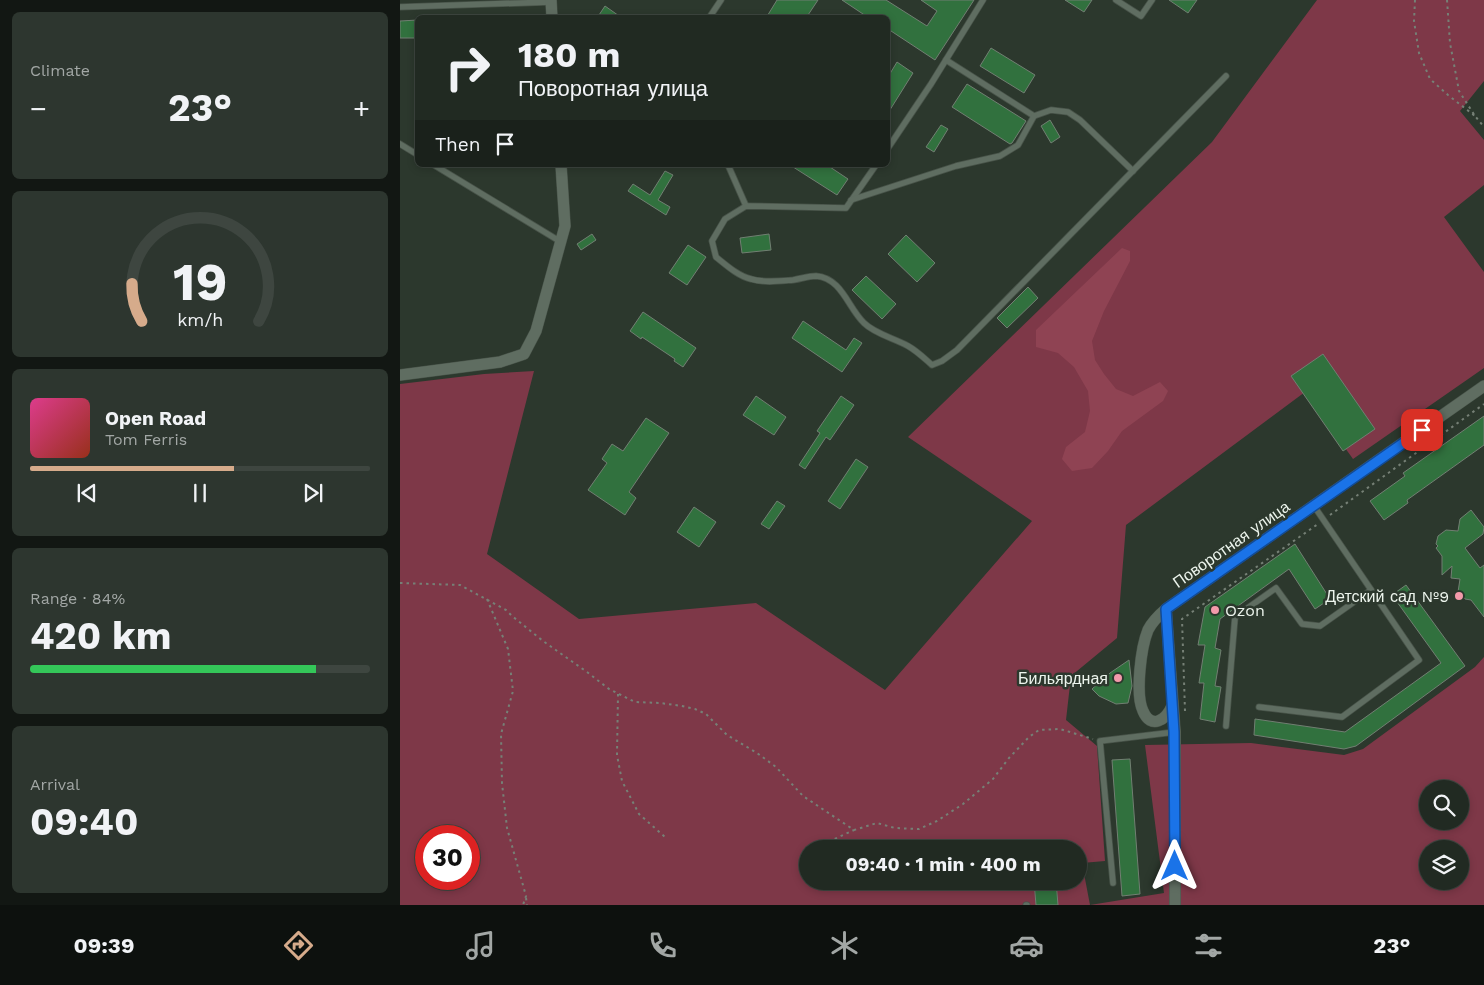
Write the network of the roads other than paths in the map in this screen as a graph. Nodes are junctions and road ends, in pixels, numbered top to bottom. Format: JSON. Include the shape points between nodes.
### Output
{"nodes":[{"id":1,"x":720,"y":0,"type":"edge"},
{"id":2,"x":983,"y":0,"type":"edge"},
{"id":3,"x":1116,"y":0,"type":"edge"},
{"id":4,"x":1152,"y":0,"type":"edge"},
{"id":5,"x":551,"y":1,"type":"edge"},
{"id":6,"x":400,"y":8,"type":"edge"},
{"id":7,"x":552,"y":15,"type":"edge"},
{"id":8,"x":711,"y":15,"type":"edge"},
{"id":9,"x":946,"y":60,"type":"junction"},
{"id":10,"x":1226,"y":76,"type":"dead end"},
{"id":11,"x":1034,"y":116,"type":"junction"},
{"id":12,"x":400,"y":144,"type":"edge"},
{"id":13,"x":890,"y":145,"type":"edge"},
{"id":14,"x":415,"y":153,"type":"edge"},
{"id":15,"x":437,"y":167,"type":"edge"},
{"id":16,"x":561,"y":167,"type":"edge"},
{"id":17,"x":729,"y":167,"type":"edge"},
{"id":18,"x":875,"y":167,"type":"edge"},
{"id":19,"x":1133,"y":171,"type":"junction"},
{"id":20,"x":851,"y":200,"type":"junction"},
{"id":21,"x":746,"y":206,"type":"junction"},
{"id":22,"x":561,"y":242,"type":"junction"},
{"id":23,"x":400,"y":375,"type":"edge"},
{"id":24,"x":1484,"y":386,"type":"edge"},
{"id":25,"x":1314,"y":506,"type":"junction"},
{"id":26,"x":1371,"y":590,"type":"junction"},
{"id":27,"x":1166,"y":609,"type":"junction"},
{"id":28,"x":1172,"y":706,"type":"junction"},
{"id":29,"x":1259,"y":707,"type":"dead end"},
{"id":30,"x":1226,"y":726,"type":"dead end"},
{"id":31,"x":1174,"y":732,"type":"junction"},
{"id":32,"x":1113,"y":883,"type":"dead end"},
{"id":33,"x":1175,"y":905,"type":"edge"}],
"edges":[{"from":1,"to":8,"type":"lane"},
{"from":2,"to":9,"type":"lane"},
{"from":3,"to":4,"type":"lane","via":[[1141,16]]},
{"from":5,"to":6,"type":"lane"},
{"from":5,"to":7,"type":"street"},
{"from":9,"to":11,"type":"lane"},
{"from":9,"to":13,"type":"lane"},
{"from":10,"to":19,"type":"lane"},
{"from":11,"to":19,"type":"lane","via":[[1051,110],[1068,112]]},
{"from":11,"to":20,"type":"lane","via":[[1018,145],[1000,156],[956,166]]},
{"from":12,"to":14,"type":"lane"},
{"from":15,"to":22,"type":"lane"},
{"from":16,"to":22,"type":"street","via":[[565,226]]},
{"from":17,"to":21,"type":"lane"},
{"from":18,"to":20,"type":"lane"},
{"from":19,"to":21,"type":"lane","via":[[957,350],[932,365],[909,346],[863,323],[840,290],[828,280],[816,276],[792,280],[750,279],[716,257],[712,241],[725,219]]},
{"from":20,"to":21,"type":"lane","via":[[846,208]]},
{"from":22,"to":23,"type":"street","via":[[536,331],[524,354],[500,362]]},
{"from":24,"to":25,"type":"street","name":"Поворотная улица"},
{"from":25,"to":26,"type":"lane"},
{"from":25,"to":27,"type":"street","name":"Поворотная улица"},
{"from":26,"to":29,"type":"lane","via":[[1419,660],[1342,717]]},
{"from":26,"to":30,"type":"lane","via":[[1320,626],[1302,624],[1276,588],[1235,617]]},
{"from":27,"to":28,"type":"street","name":"Поворотная улица"},
{"from":27,"to":28,"type":"street","via":[[1149,628],[1145,640],[1140,703],[1148,719],[1154,722],[1169,714]]},
{"from":28,"to":31,"type":"street","name":"Поворотная улица"},
{"from":31,"to":32,"type":"lane","via":[[1100,741]]},
{"from":31,"to":33,"type":"street","name":"Поворотная улица"}]}
